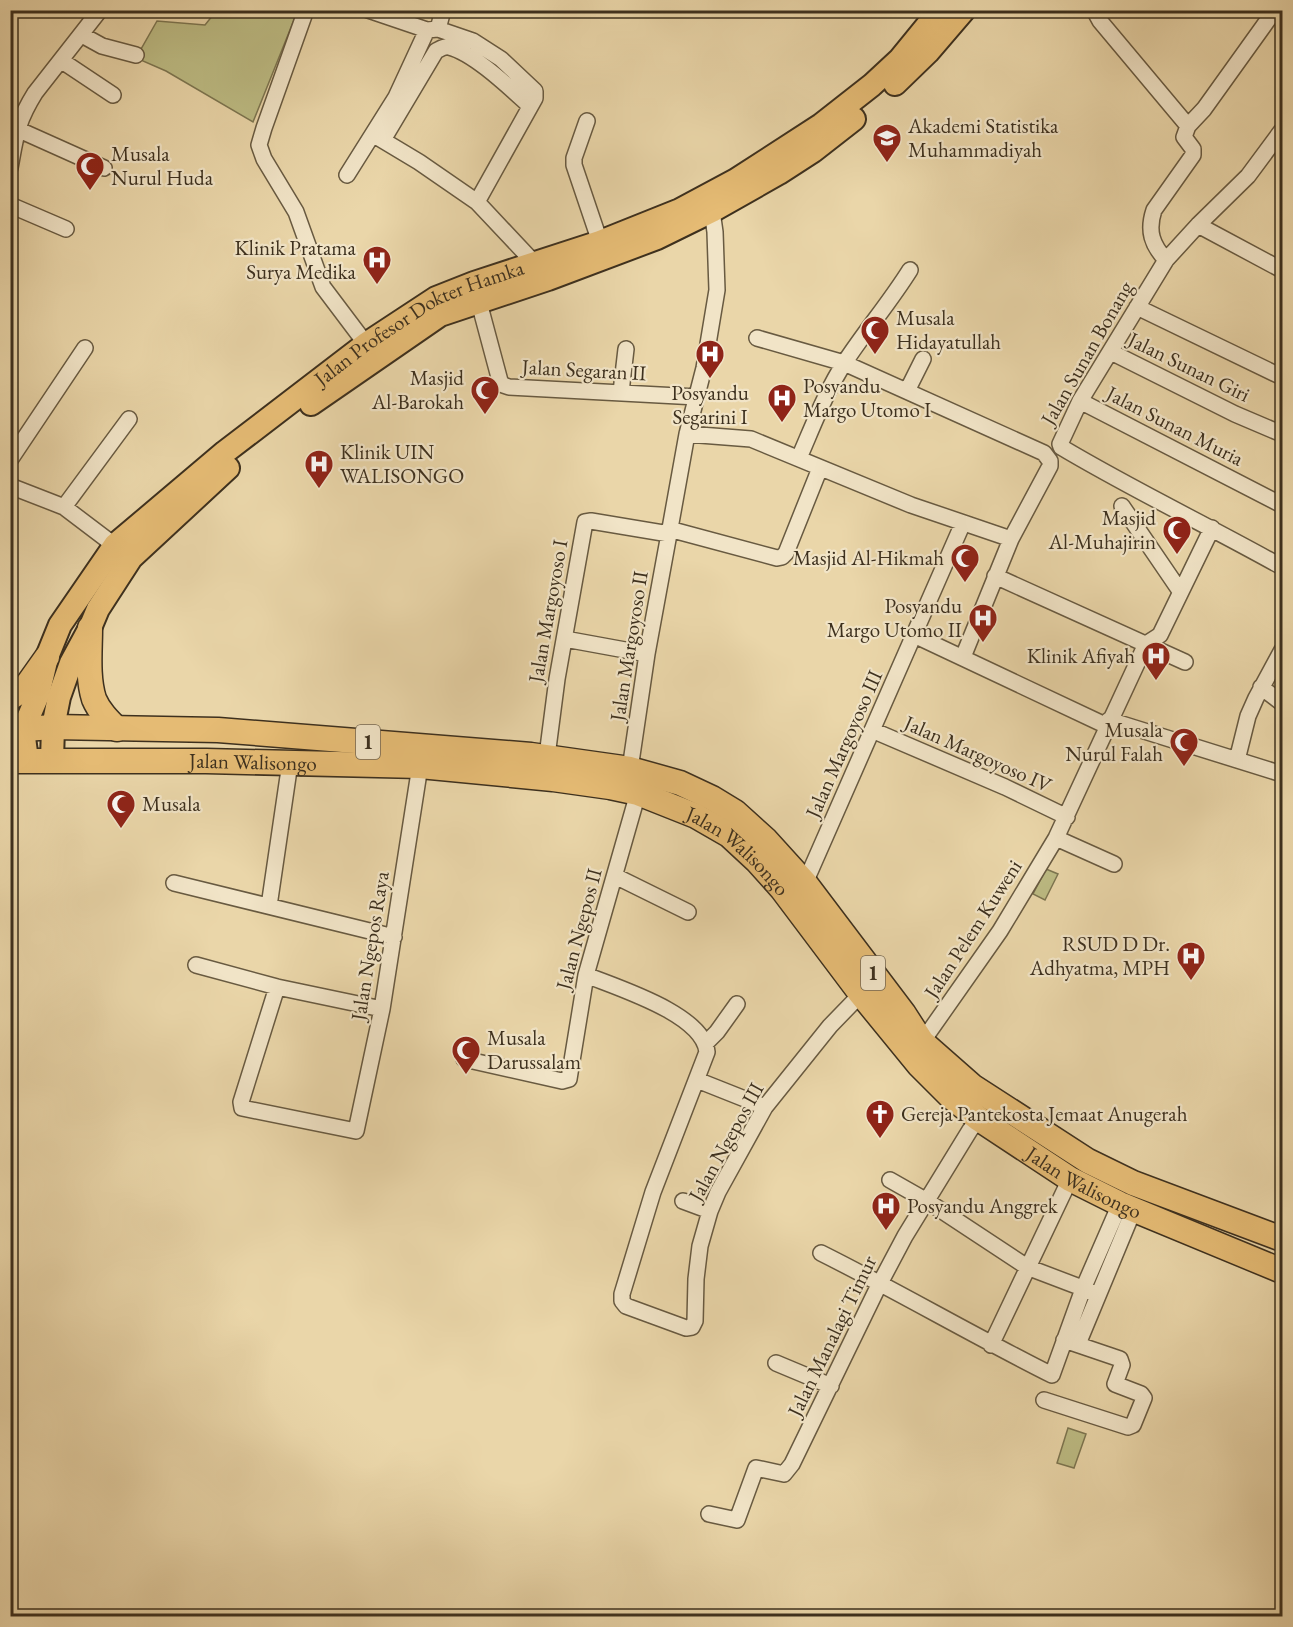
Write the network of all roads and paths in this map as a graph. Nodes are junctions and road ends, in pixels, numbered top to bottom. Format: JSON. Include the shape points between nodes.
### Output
{"nodes":[{"id":1,"x":100,"y":10,"type":"edge"},
{"id":2,"x":306,"y":10,"type":"edge"},
{"id":3,"x":368,"y":10,"type":"edge"},
{"id":4,"x":443,"y":10,"type":"edge"},
{"id":5,"x":940,"y":10,"type":"edge"},
{"id":6,"x":964,"y":10,"type":"edge"},
{"id":7,"x":1094,"y":10,"type":"edge"},
{"id":8,"x":1275,"y":10,"type":"edge"},
{"id":9,"x":432,"y":30,"type":"junction"},
{"id":10,"x":82,"y":35,"type":"junction"},
{"id":11,"x":136,"y":55,"type":"dead end"},
{"id":12,"x":62,"y":61,"type":"junction"},
{"id":13,"x":877,"y":91,"type":"junction"},
{"id":14,"x":113,"y":95,"type":"dead end"},
{"id":15,"x":530,"y":106,"type":"junction"},
{"id":16,"x":587,"y":121,"type":"dead end"},
{"id":17,"x":1188,"y":126,"type":"junction"},
{"id":18,"x":17,"y":129,"type":"junction"},
{"id":19,"x":1282,"y":130,"type":"edge"},
{"id":20,"x":378,"y":138,"type":"junction"},
{"id":21,"x":10,"y":168,"type":"edge"},
{"id":22,"x":104,"y":168,"type":"dead end"},
{"id":23,"x":347,"y":176,"type":"dead end"},
{"id":24,"x":477,"y":202,"type":"junction"},
{"id":25,"x":10,"y":205,"type":"edge"},
{"id":26,"x":712,"y":211,"type":"junction"},
{"id":27,"x":1198,"y":225,"type":"junction"},
{"id":28,"x":66,"y":229,"type":"dead end"},
{"id":29,"x":600,"y":242,"type":"junction"},
{"id":30,"x":1166,"y":260,"type":"junction"},
{"id":31,"x":910,"y":270,"type":"dead end"},
{"id":32,"x":1282,"y":270,"type":"edge"},
{"id":33,"x":541,"y":271,"type":"junction"},
{"id":34,"x":476,"y":293,"type":"junction"},
{"id":35,"x":1137,"y":307,"type":"junction"},
{"id":36,"x":757,"y":338,"type":"dead end"},
{"id":37,"x":85,"y":348,"type":"dead end"},
{"id":38,"x":626,"y":349,"type":"dead end"},
{"id":39,"x":371,"y":351,"type":"junction"},
{"id":40,"x":1111,"y":352,"type":"junction"},
{"id":41,"x":923,"y":359,"type":"dead end"},
{"id":42,"x":844,"y":363,"type":"junction"},
{"id":43,"x":1282,"y":377,"type":"edge"},
{"id":44,"x":621,"y":392,"type":"junction"},
{"id":45,"x":907,"y":392,"type":"junction"},
{"id":46,"x":697,"y":397,"type":"junction"},
{"id":47,"x":1080,"y":401,"type":"junction"},
{"id":48,"x":129,"y":419,"type":"dead end"},
{"id":49,"x":687,"y":434,"type":"junction"},
{"id":50,"x":1282,"y":434,"type":"edge"},
{"id":51,"x":799,"y":458,"type":"junction"},
{"id":52,"x":10,"y":460,"type":"edge"},
{"id":53,"x":820,"y":468,"type":"junction"},
{"id":54,"x":10,"y":486,"type":"edge"},
{"id":55,"x":1282,"y":505,"type":"edge"},
{"id":56,"x":1122,"y":506,"type":"dead end"},
{"id":57,"x":64,"y":507,"type":"junction"},
{"id":58,"x":963,"y":523,"type":"junction"},
{"id":59,"x":1212,"y":528,"type":"junction"},
{"id":60,"x":669,"y":531,"type":"junction"},
{"id":61,"x":1011,"y":540,"type":"junction"},
{"id":62,"x":123,"y":552,"type":"junction"},
{"id":63,"x":1282,"y":567,"type":"edge"},
{"id":64,"x":995,"y":576,"type":"junction"},
{"id":65,"x":1180,"y":591,"type":"junction"},
{"id":66,"x":90,"y":628,"type":"junction"},
{"id":67,"x":915,"y":635,"type":"junction"},
{"id":68,"x":565,"y":639,"type":"junction"},
{"id":69,"x":1146,"y":644,"type":"junction"},
{"id":70,"x":1282,"y":650,"type":"edge"},
{"id":71,"x":647,"y":654,"type":"junction"},
{"id":72,"x":47,"y":657,"type":"junction"},
{"id":73,"x":963,"y":657,"type":"junction"},
{"id":74,"x":1185,"y":662,"type":"dead end"},
{"id":75,"x":1261,"y":687,"type":"junction"},
{"id":76,"x":10,"y":698,"type":"edge"},
{"id":77,"x":1282,"y":703,"type":"edge"},
{"id":78,"x":1108,"y":723,"type":"junction"},
{"id":79,"x":53,"y":727,"type":"junction"},
{"id":80,"x":117,"y":729,"type":"junction"},
{"id":81,"x":17,"y":730,"type":"edge"},
{"id":82,"x":872,"y":730,"type":"junction"},
{"id":83,"x":52,"y":760,"type":"junction"},
{"id":84,"x":1237,"y":760,"type":"junction"},
{"id":85,"x":19,"y":761,"type":"edge"},
{"id":86,"x":290,"y":763,"type":"junction"},
{"id":87,"x":552,"y":764,"type":"junction"},
{"id":88,"x":420,"y":766,"type":"junction"},
{"id":89,"x":630,"y":770,"type":"junction"},
{"id":90,"x":1282,"y":774,"type":"edge"},
{"id":91,"x":638,"y":793,"type":"junction"},
{"id":92,"x":1067,"y":817,"type":"junction"},
{"id":93,"x":1056,"y":838,"type":"junction"},
{"id":94,"x":1114,"y":864,"type":"dead end"},
{"id":95,"x":615,"y":876,"type":"junction"},
{"id":96,"x":174,"y":883,"type":"dead end"},
{"id":97,"x":805,"y":883,"type":"junction"},
{"id":98,"x":269,"y":906,"type":"junction"},
{"id":99,"x":688,"y":912,"type":"dead end"},
{"id":100,"x":394,"y":937,"type":"junction"},
{"id":101,"x":196,"y":966,"type":"dead end"},
{"id":102,"x":586,"y":975,"type":"junction"},
{"id":103,"x":277,"y":987,"type":"junction"},
{"id":104,"x":861,"y":994,"type":"junction"},
{"id":105,"x":737,"y":1004,"type":"dead end"},
{"id":106,"x":382,"y":1010,"type":"junction"},
{"id":107,"x":922,"y":1042,"type":"junction"},
{"id":108,"x":706,"y":1043,"type":"junction"},
{"id":109,"x":464,"y":1059,"type":"dead end"},
{"id":110,"x":697,"y":1080,"type":"junction"},
{"id":111,"x":765,"y":1107,"type":"junction"},
{"id":112,"x":979,"y":1119,"type":"junction"},
{"id":113,"x":1070,"y":1179,"type":"junction"},
{"id":114,"x":890,"y":1180,"type":"dead end"},
{"id":115,"x":927,"y":1200,"type":"junction"},
{"id":116,"x":683,"y":1201,"type":"dead end"},
{"id":117,"x":1127,"y":1206,"type":"junction"},
{"id":118,"x":710,"y":1211,"type":"junction"},
{"id":119,"x":1282,"y":1239,"type":"edge"},
{"id":120,"x":821,"y":1253,"type":"dead end"},
{"id":121,"x":1027,"y":1267,"type":"junction"},
{"id":122,"x":1282,"y":1270,"type":"edge"},
{"id":123,"x":880,"y":1283,"type":"junction"},
{"id":124,"x":1083,"y":1289,"type":"junction"},
{"id":125,"x":1098,"y":1294,"type":"junction"},
{"id":126,"x":1071,"y":1342,"type":"junction"},
{"id":127,"x":991,"y":1345,"type":"junction"},
{"id":128,"x":776,"y":1363,"type":"dead end"},
{"id":129,"x":831,"y":1386,"type":"junction"},
{"id":130,"x":1044,"y":1400,"type":"dead end"},
{"id":131,"x":709,"y":1514,"type":"dead end"}],
"edges":[{"from":1,"to":10,"type":"street"},
{"from":2,"to":39,"type":"street","via":[[260,145],[264,159],[296,212],[322,287]]},
{"from":3,"to":9,"type":"street"},
{"from":4,"to":9,"type":"street"},
{"from":5,"to":13,"type":"main road","name":"Jalan Profesor Dokter Hamka"},
{"from":6,"to":13,"type":"main road","name":"Jalan Profesor Dokter Hamka","via":[[928,52]]},
{"from":7,"to":17,"type":"street"},
{"from":8,"to":17,"type":"street"},
{"from":9,"to":15,"type":"street","via":[[473,41],[501,60],[535,91]]},
{"from":9,"to":20,"type":"street"},
{"from":10,"to":11,"type":"street","via":[[102,46]]},
{"from":10,"to":12,"type":"street"},
{"from":12,"to":14,"type":"street"},
{"from":12,"to":18,"type":"street","via":[[35,93]]},
{"from":13,"to":26,"type":"main road","name":"Jalan Profesor Dokter Hamka","via":[[813,151]]},
{"from":13,"to":29,"type":"main road","name":"Jalan Profesor Dokter Hamka","via":[[736,180],[680,210]]},
{"from":15,"to":20,"type":"street","via":[[474,60],[442,47]]},
{"from":15,"to":24,"type":"street"},
{"from":16,"to":29,"type":"street","via":[[573,165]]},
{"from":17,"to":30,"type":"street","via":[[1184,137],[1193,155],[1151,217],[1152,241]]},
{"from":18,"to":21,"type":"street"},
{"from":18,"to":22,"type":"street"},
{"from":19,"to":27,"type":"street","name":"Jalan Sunan Bonang","via":[[1248,176]]},
{"from":20,"to":23,"type":"street"},
{"from":20,"to":24,"type":"street"},
{"from":24,"to":33,"type":"street"},
{"from":25,"to":28,"type":"street"},
{"from":26,"to":33,"type":"main road","name":"Jalan Profesor Dokter Hamka","via":[[657,238]]},
{"from":26,"to":46,"type":"street","via":[[717,290]]},
{"from":27,"to":30,"type":"street","name":"Jalan Sunan Bonang"},
{"from":27,"to":32,"type":"street"},
{"from":29,"to":33,"type":"main road","name":"Jalan Profesor Dokter Hamka"},
{"from":30,"to":35,"type":"street","name":"Jalan Sunan Bonang"},
{"from":31,"to":42,"type":"street"},
{"from":33,"to":34,"type":"main road","name":"Jalan Profesor Dokter Hamka"},
{"from":34,"to":39,"type":"main road","name":"Jalan Profesor Dokter Hamka","via":[[436,298]]},
{"from":34,"to":44,"type":"street","name":"Jalan Segaran II","via":[[503,385]]},
{"from":35,"to":40,"type":"street","name":"Jalan Sunan Bonang"},
{"from":35,"to":43,"type":"street"},
{"from":36,"to":42,"type":"street"},
{"from":37,"to":52,"type":"street"},
{"from":38,"to":44,"type":"street"},
{"from":39,"to":62,"type":"main road","name":"Jalan Profesor Dokter Hamka","via":[[225,452]]},
{"from":40,"to":47,"type":"street","name":"Jalan Sunan Bonang"},
{"from":40,"to":50,"type":"street","name":"Jalan Sunan Giri"},
{"from":41,"to":45,"type":"street"},
{"from":42,"to":45,"type":"street"},
{"from":42,"to":51,"type":"street"},
{"from":44,"to":46,"type":"street","name":"Jalan Segaran II"},
{"from":45,"to":61,"type":"street","via":[[1048,457],[1050,466]]},
{"from":46,"to":49,"type":"street"},
{"from":47,"to":55,"type":"street","name":"Jalan Sunan Muria"},
{"from":47,"to":59,"type":"street","name":"Jalan Sunan Bonang","via":[[1061,447]]},
{"from":48,"to":57,"type":"street"},
{"from":49,"to":51,"type":"street","via":[[751,439]]},
{"from":49,"to":60,"type":"street","name":"Jalan Margoyoso II"},
{"from":51,"to":53,"type":"street"},
{"from":53,"to":58,"type":"street"},
{"from":53,"to":60,"type":"street","via":[[782,557]]},
{"from":54,"to":57,"type":"street"},
{"from":56,"to":65,"type":"street"},
{"from":57,"to":62,"type":"street"},
{"from":58,"to":61,"type":"street"},
{"from":58,"to":67,"type":"street","name":"Jalan Margoyoso III"},
{"from":59,"to":63,"type":"street","name":"Jalan Sunan Bonang"},
{"from":59,"to":65,"type":"street","name":"Jalan Pelem Kuweni"},
{"from":60,"to":68,"type":"street","name":"Jalan Margoyoso I","via":[[585,522]]},
{"from":60,"to":71,"type":"street","name":"Jalan Margoyoso II"},
{"from":61,"to":64,"type":"street"},
{"from":62,"to":66,"type":"main road","name":"Jalan Profesor Dokter Hamka"},
{"from":62,"to":72,"type":"main road","name":"Jalan Profesor Dokter Hamka","via":[[60,625]]},
{"from":64,"to":69,"type":"street"},
{"from":64,"to":73,"type":"street"},
{"from":65,"to":69,"type":"street","name":"Jalan Pelem Kuweni","via":[[1160,635]]},
{"from":66,"to":79,"type":"main road","name":"Jalan Profesor Dokter Hamka","via":[[71,663]]},
{"from":66,"to":80,"type":"highway","via":[[94,699]]},
{"from":67,"to":73,"type":"street"},
{"from":67,"to":82,"type":"street","name":"Jalan Margoyoso III"},
{"from":68,"to":71,"type":"street"},
{"from":68,"to":87,"type":"street","name":"Jalan Margoyoso I"},
{"from":69,"to":74,"type":"street"},
{"from":69,"to":78,"type":"street","name":"Jalan Pelem Kuweni"},
{"from":70,"to":75,"type":"street"},
{"from":71,"to":89,"type":"street","name":"Jalan Margoyoso II"},
{"from":72,"to":76,"type":"highway","via":[[25,688]]},
{"from":72,"to":81,"type":"main road","name":"Jalan Profesor Dokter Hamka","via":[[38,694]]},
{"from":73,"to":78,"type":"street"},
{"from":75,"to":77,"type":"street"},
{"from":75,"to":84,"type":"street","via":[[1248,716]]},
{"from":78,"to":84,"type":"street"},
{"from":78,"to":92,"type":"street","name":"Jalan Pelem Kuweni"},
{"from":79,"to":80,"type":"highway","name":"Jalan Walisongo","number":"1"},
{"from":79,"to":81,"type":"highway","number":"1"},
{"from":79,"to":83,"type":"main road","name":"Jalan Profesor Dokter Hamka"},
{"from":80,"to":87,"type":"highway","name":"Jalan Walisongo","number":"1","via":[[218,730]]},
{"from":81,"to":85,"type":"main road"},
{"from":82,"to":92,"type":"street","name":"Jalan Margoyoso IV"},
{"from":82,"to":97,"type":"street","name":"Jalan Margoyoso III"},
{"from":83,"to":85,"type":"highway","number":"1"},
{"from":83,"to":86,"type":"highway","name":"Jalan Walisongo","number":"1"},
{"from":84,"to":90,"type":"street"},
{"from":86,"to":88,"type":"highway","name":"Jalan Walisongo","number":"1"},
{"from":86,"to":98,"type":"street"},
{"from":87,"to":88,"type":"highway","name":"Jalan Walisongo","number":"1"},
{"from":87,"to":89,"type":"highway","name":"Jalan Walisongo","number":"1"},
{"from":87,"to":91,"type":"highway","name":"Jalan Walisongo","number":"1"},
{"from":88,"to":100,"type":"street","name":"Jalan Ngepos Raya"},
{"from":89,"to":97,"type":"highway","name":"Jalan Walisongo","number":"1","via":[[680,783],[735,812]]},
{"from":91,"to":95,"type":"street","name":"Jalan Ngepos II"},
{"from":91,"to":104,"type":"highway","name":"Jalan Walisongo","number":"1","via":[[696,816],[729,836],[757,861]]},
{"from":92,"to":93,"type":"street","name":"Jalan Pelem Kuweni"},
{"from":93,"to":94,"type":"street"},
{"from":93,"to":107,"type":"street","name":"Jalan Pelem Kuweni","via":[[1000,931]]},
{"from":95,"to":99,"type":"street"},
{"from":95,"to":102,"type":"street","name":"Jalan Ngepos II"},
{"from":96,"to":98,"type":"street"},
{"from":97,"to":107,"type":"highway","name":"Jalan Walisongo","number":"1"},
{"from":98,"to":100,"type":"street"},
{"from":100,"to":106,"type":"street","name":"Jalan Ngepos Raya"},
{"from":101,"to":103,"type":"street"},
{"from":102,"to":108,"type":"street","via":[[667,1008]]},
{"from":102,"to":109,"type":"street","name":"Jalan Ngepos II","via":[[567,1080]]},
{"from":103,"to":106,"type":"street"},
{"from":103,"to":106,"type":"street","name":"Jalan Ngepos Raya","via":[[242,1108],[356,1131]]},
{"from":104,"to":111,"type":"street","name":"Jalan Ngepos III"},
{"from":104,"to":112,"type":"highway","name":"Jalan Walisongo","number":"1","via":[[919,1065]]},
{"from":105,"to":108,"type":"street"},
{"from":107,"to":119,"type":"highway","name":"Jalan Walisongo","number":"1","via":[[972,1086],[1088,1161],[1133,1183]]},
{"from":108,"to":110,"type":"street","via":[[707,1052]]},
{"from":110,"to":111,"type":"street"},
{"from":110,"to":118,"type":"street","name":"Jalan Ngepos III","via":[[653,1192],[622,1294],[626,1306],[686,1328],[694,1325],[698,1262]]},
{"from":111,"to":118,"type":"street","name":"Jalan Ngepos III"},
{"from":112,"to":113,"type":"highway","name":"Jalan Walisongo","number":"1"},
{"from":112,"to":115,"type":"street","name":"Jalan Manalagi Timur"},
{"from":113,"to":117,"type":"highway","name":"Jalan Walisongo","number":"1"},
{"from":113,"to":121,"type":"street"},
{"from":114,"to":115,"type":"street"},
{"from":115,"to":121,"type":"street"},
{"from":115,"to":123,"type":"street","name":"Jalan Manalagi Timur"},
{"from":116,"to":118,"type":"street"},
{"from":117,"to":122,"type":"highway","name":"Jalan Walisongo","number":"1"},
{"from":117,"to":124,"type":"street"},
{"from":117,"to":125,"type":"street"},
{"from":120,"to":123,"type":"street"},
{"from":121,"to":124,"type":"street"},
{"from":121,"to":127,"type":"street"},
{"from":123,"to":127,"type":"street"},
{"from":123,"to":129,"type":"street","name":"Jalan Manalagi Timur"},
{"from":124,"to":125,"type":"street"},
{"from":124,"to":126,"type":"street"},
{"from":125,"to":126,"type":"street"},
{"from":126,"to":127,"type":"street","via":[[1052,1375]]},
{"from":126,"to":130,"type":"street","via":[[1122,1361],[1115,1384],[1144,1396],[1132,1425],[1128,1427]]},
{"from":128,"to":129,"type":"street"},
{"from":129,"to":131,"type":"street","name":"Jalan Manalagi Timur","via":[[786,1473],[756,1468],[737,1520]]}]}
